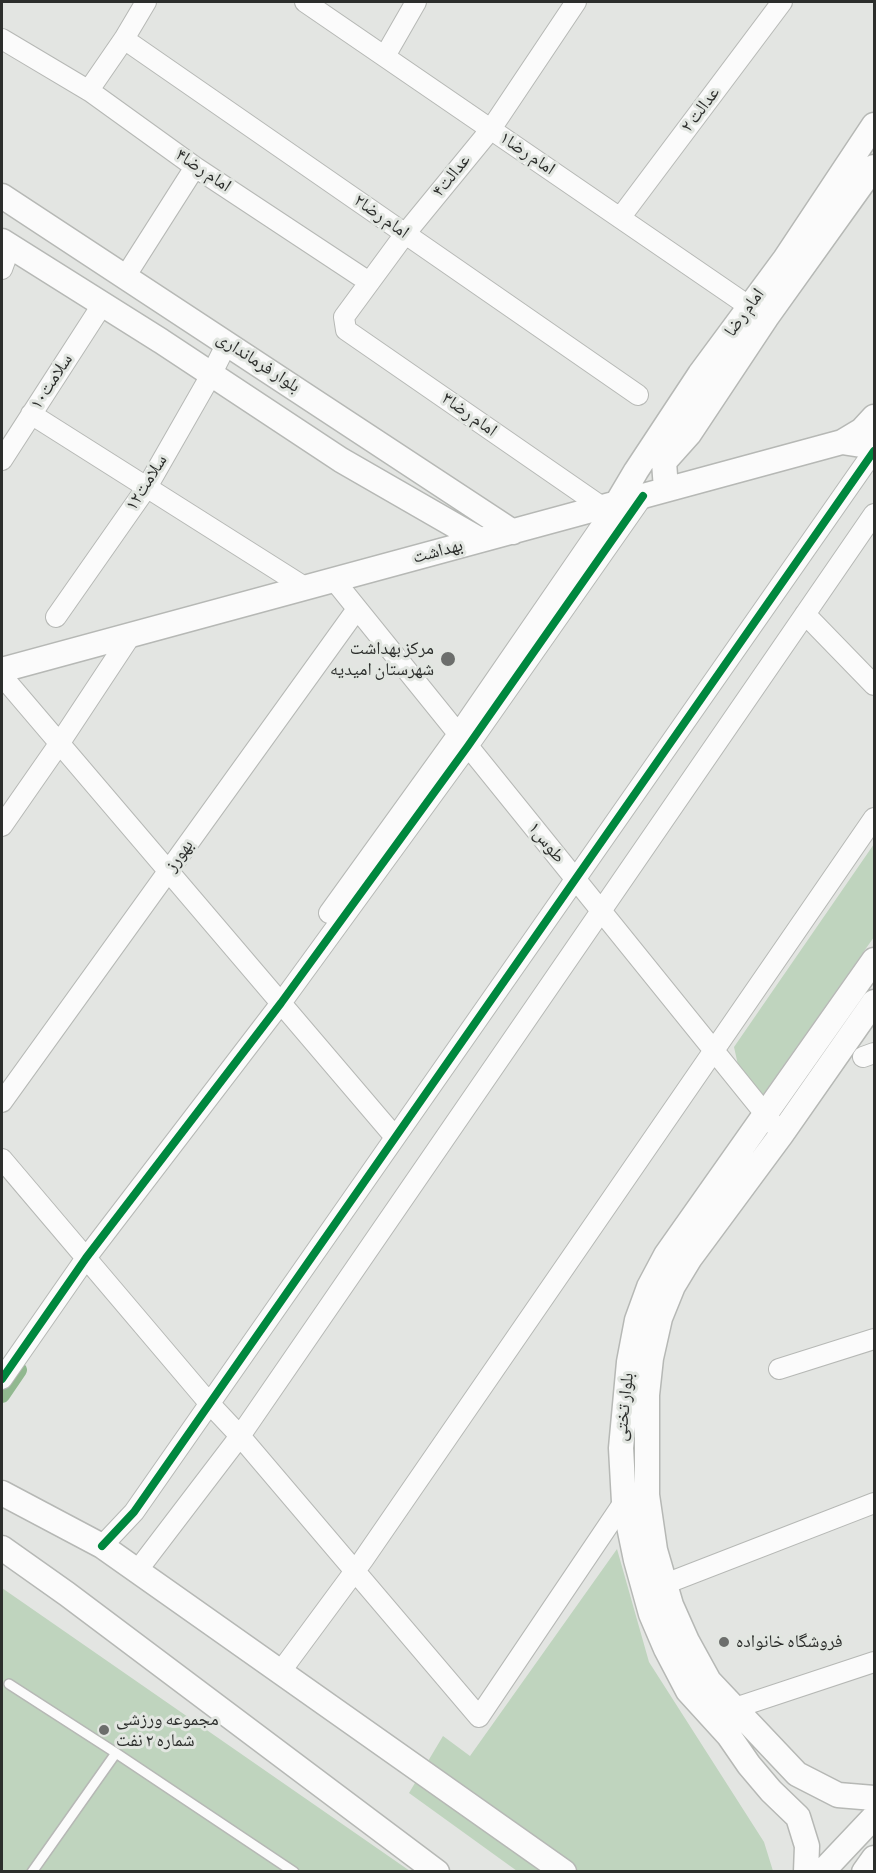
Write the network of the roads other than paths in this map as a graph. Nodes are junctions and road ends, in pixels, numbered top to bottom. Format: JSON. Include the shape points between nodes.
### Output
{"nodes":[{"id":1,"x":146,"y":2,"type":"edge"},
{"id":2,"x":305,"y":2,"type":"edge"},
{"id":3,"x":416,"y":2,"type":"edge"},
{"id":4,"x":576,"y":2,"type":"edge"},
{"id":5,"x":782,"y":2,"type":"edge"},
{"id":6,"x":2,"y":39,"type":"edge"},
{"id":7,"x":124,"y":39,"type":"junction"},
{"id":8,"x":385,"y":56,"type":"junction"},
{"id":9,"x":92,"y":92,"type":"junction"},
{"id":10,"x":874,"y":125,"type":"edge"},
{"id":11,"x":491,"y":129,"type":"junction"},
{"id":12,"x":195,"y":166,"type":"junction"},
{"id":13,"x":874,"y":167,"type":"edge"},
{"id":14,"x":2,"y":196,"type":"edge"},
{"id":15,"x":620,"y":218,"type":"junction"},
{"id":16,"x":405,"y":234,"type":"junction"},
{"id":17,"x":4,"y":252,"type":"edge"},
{"id":18,"x":125,"y":277,"type":"junction"},
{"id":19,"x":369,"y":282,"type":"junction"},
{"id":20,"x":102,"y":305,"type":"junction"},
{"id":21,"x":750,"y":307,"type":"junction"},
{"id":22,"x":344,"y":317,"type":"joint"},
{"id":23,"x":226,"y":343,"type":"junction"},
{"id":24,"x":211,"y":375,"type":"junction"},
{"id":25,"x":638,"y":395,"type":"dead end"},
{"id":26,"x":31,"y":414,"type":"junction"},
{"id":27,"x":874,"y":417,"type":"edge"},
{"id":28,"x":842,"y":442,"type":"junction"},
{"id":29,"x":874,"y":447,"type":"edge"},
{"id":30,"x":874,"y":451,"type":"edge"},
{"id":31,"x":2,"y":460,"type":"edge"},
{"id":32,"x":147,"y":487,"type":"junction"},
{"id":33,"x":655,"y":493,"type":"junction"},
{"id":34,"x":610,"y":505,"type":"junction"},
{"id":35,"x":874,"y":514,"type":"edge"},
{"id":36,"x":513,"y":532,"type":"junction"},
{"id":37,"x":480,"y":540,"type":"junction"},
{"id":38,"x":334,"y":580,"type":"junction"},
{"id":39,"x":306,"y":588,"type":"junction"},
{"id":40,"x":357,"y":609,"type":"junction"},
{"id":41,"x":805,"y":614,"type":"junction"},
{"id":42,"x":56,"y":617,"type":"dead end"},
{"id":43,"x":131,"y":635,"type":"junction"},
{"id":44,"x":2,"y":670,"type":"edge"},
{"id":45,"x":2,"y":676,"type":"edge"},
{"id":46,"x":874,"y":685,"type":"edge"},
{"id":47,"x":463,"y":740,"type":"junction"},
{"id":48,"x":59,"y":744,"type":"junction"},
{"id":49,"x":874,"y":818,"type":"edge"},
{"id":50,"x":2,"y":826,"type":"edge"},
{"id":51,"x":168,"y":872,"type":"junction"},
{"id":52,"x":576,"y":880,"type":"junction"},
{"id":53,"x":600,"y":911,"type":"junction"},
{"id":54,"x":874,"y":960,"type":"edge"},
{"id":55,"x":276,"y":998,"type":"junction"},
{"id":56,"x":874,"y":1002,"type":"edge"},
{"id":57,"x":714,"y":1052,"type":"junction"},
{"id":58,"x":2,"y":1102,"type":"edge"},
{"id":59,"x":766,"y":1115,"type":"junction"},
{"id":60,"x":781,"y":1135,"type":"junction"},
{"id":61,"x":395,"y":1137,"type":"junction"},
{"id":62,"x":2,"y":1159,"type":"edge"},
{"id":63,"x":86,"y":1258,"type":"junction"},
{"id":64,"x":874,"y":1339,"type":"edge"},
{"id":65,"x":779,"y":1369,"type":"dead end"},
{"id":66,"x":2,"y":1378,"type":"edge"},
{"id":67,"x":209,"y":1403,"type":"junction"},
{"id":68,"x":240,"y":1436,"type":"junction"},
{"id":69,"x":2,"y":1493,"type":"edge"},
{"id":70,"x":624,"y":1502,"type":"junction"},
{"id":71,"x":874,"y":1503,"type":"edge"},
{"id":72,"x":102,"y":1546,"type":"junction"},
{"id":73,"x":2,"y":1548,"type":"edge"},
{"id":74,"x":137,"y":1571,"type":"junction"},
{"id":75,"x":355,"y":1571,"type":"junction"},
{"id":76,"x":665,"y":1584,"type":"junction"},
{"id":77,"x":874,"y":1662,"type":"edge"},
{"id":78,"x":281,"y":1671,"type":"junction"},
{"id":79,"x":9,"y":1684,"type":"dead end"},
{"id":80,"x":735,"y":1708,"type":"junction"},
{"id":81,"x":116,"y":1753,"type":"junction"},
{"id":82,"x":874,"y":1798,"type":"edge"},
{"id":83,"x":874,"y":1817,"type":"edge"},
{"id":84,"x":874,"y":1858,"type":"edge"},
{"id":85,"x":32,"y":1872,"type":"edge"},
{"id":86,"x":294,"y":1872,"type":"edge"},
{"id":87,"x":436,"y":1872,"type":"edge"},
{"id":88,"x":564,"y":1872,"type":"edge"},
{"id":89,"x":806,"y":1872,"type":"edge"},
{"id":90,"x":822,"y":1872,"type":"edge"},
{"id":91,"x":864,"y":1872,"type":"edge"}],
"edges":[{"from":1,"to":7,"type":"street"},
{"from":2,"to":8,"type":"street","name":"امام رضا۱"},
{"from":3,"to":8,"type":"street"},
{"from":4,"to":11,"type":"street","name":"عدالت۴"},
{"from":5,"to":15,"type":"street","name":"عدالت ۲"},
{"from":6,"to":9,"type":"street","name":"امام رضا۴"},
{"from":7,"to":9,"type":"street","via":[[91,87]]},
{"from":7,"to":16,"type":"street","name":"امام رضا۲"},
{"from":8,"to":11,"type":"street","name":"امام رضا۱"},
{"from":9,"to":12,"type":"street","name":"امام رضا۴"},
{"from":10,"to":21,"type":"street","name":"امام رضا"},
{"from":11,"to":15,"type":"street","name":"امام رضا۱"},
{"from":11,"to":16,"type":"street","name":"عدالت۴"},
{"from":12,"to":18,"type":"street"},
{"from":12,"to":19,"type":"street","name":"امام رضا۴"},
{"from":13,"to":33,"type":"street","name":"امام رضا","via":[[689,434],[664,462]]},
{"from":14,"to":18,"type":"street","name":"بلوار فرمانداری"},
{"from":15,"to":21,"type":"street","name":"امام رضا۱"},
{"from":16,"to":19,"type":"street","name":"عدالت۴"},
{"from":16,"to":25,"type":"street","name":"امام رضا۲"},
{"from":17,"to":20,"type":"street","name":"بلوار فرمانداری"},
{"from":18,"to":23,"type":"street","name":"بلوار فرمانداری"},
{"from":19,"to":22,"type":"street","name":"عدالت۴"},
{"from":20,"to":24,"type":"street","name":"بلوار فرمانداری"},
{"from":20,"to":26,"type":"street","name":"سلامت۱۰"},
{"from":21,"to":34,"type":"street","name":"امام رضا"},
{"from":22,"to":34,"type":"street","name":"امام رضا۳","via":[[346,330]]},
{"from":23,"to":24,"type":"street","name":"سلامت۱۲"},
{"from":23,"to":36,"type":"street","name":"بلوار فرمانداری"},
{"from":24,"to":32,"type":"street","name":"سلامت۱۲"},
{"from":24,"to":37,"type":"street","name":"بلوار فرمانداری","via":[[341,460]]},
{"from":26,"to":31,"type":"street","name":"سلامت۱۰"},
{"from":26,"to":32,"type":"street"},
{"from":27,"to":28,"type":"street"},
{"from":28,"to":29,"type":"street","name":"بهداشت"},
{"from":28,"to":33,"type":"street","name":"بهداشت"},
{"from":30,"to":52,"type":"street"},
{"from":32,"to":39,"type":"street"},
{"from":32,"to":42,"type":"street","name":"سلامت۱۲"},
{"from":33,"to":34,"type":"street","name":"بهداشت"},
{"from":33,"to":47,"type":"street"},
{"from":34,"to":36,"type":"street","name":"بهداشت"},
{"from":34,"to":47,"type":"street"},
{"from":35,"to":41,"type":"street"},
{"from":36,"to":37,"type":"street","name":"بهداشت"},
{"from":37,"to":38,"type":"street","name":"بهداشت"},
{"from":38,"to":39,"type":"street","name":"بهداشت"},
{"from":38,"to":40,"type":"street","name":"طوس۱"},
{"from":39,"to":43,"type":"street","name":"بهداشت"},
{"from":40,"to":47,"type":"street","name":"طوس۱"},
{"from":40,"to":51,"type":"street","name":"بهورز"},
{"from":41,"to":46,"type":"street"},
{"from":41,"to":53,"type":"street"},
{"from":43,"to":44,"type":"street","name":"بهداشت"},
{"from":43,"to":48,"type":"street"},
{"from":45,"to":48,"type":"street"},
{"from":47,"to":52,"type":"street","name":"طوس۱"},
{"from":47,"to":55,"type":"street"},
{"from":48,"to":50,"type":"street"},
{"from":48,"to":51,"type":"street"},
{"from":49,"to":57,"type":"street"},
{"from":51,"to":55,"type":"street"},
{"from":51,"to":58,"type":"street","name":"بهورز"},
{"from":52,"to":53,"type":"street","name":"طوس۱"},
{"from":52,"to":61,"type":"street"},
{"from":53,"to":57,"type":"street","name":"طوس۱"},
{"from":53,"to":68,"type":"street"},
{"from":54,"to":59,"type":"street","name":"بلوار تختی"},
{"from":55,"to":61,"type":"street"},
{"from":55,"to":63,"type":"street"},
{"from":56,"to":60,"type":"street","name":"بلوار تختی"},
{"from":57,"to":59,"type":"street","name":"طوس۱"},
{"from":57,"to":75,"type":"street"},
{"from":59,"to":60,"type":"street","name":"طوس۱"},
{"from":59,"to":70,"type":"street","name":"بلوار تختی","via":[[666,1255],[649,1287],[637,1320],[629,1362],[621,1448]]},
{"from":60,"to":76,"type":"street","name":"بلوار تختی","via":[[690,1257],[672,1286],[660,1318],[647,1395],[647,1495],[655,1550]]},
{"from":61,"to":67,"type":"street"},
{"from":62,"to":63,"type":"street"},
{"from":63,"to":66,"type":"street"},
{"from":63,"to":67,"type":"street"},
{"from":64,"to":65,"type":"street"},
{"from":67,"to":68,"type":"street"},
{"from":67,"to":72,"type":"street","via":[[134,1512]]},
{"from":68,"to":74,"type":"street"},
{"from":68,"to":75,"type":"street"},
{"from":69,"to":72,"type":"street"},
{"from":70,"to":75,"type":"street","via":[[479,1717]]},
{"from":70,"to":89,"type":"street","name":"بلوار تختی","via":[[651,1614],[666,1649],[688,1691],[771,1791],[798,1817],[807,1846]]},
{"from":71,"to":76,"type":"street"},
{"from":72,"to":74,"type":"street"},
{"from":73,"to":87,"type":"street"},
{"from":74,"to":78,"type":"street"},
{"from":75,"to":78,"type":"street"},
{"from":76,"to":80,"type":"street","name":"بلوار تختی","via":[[687,1641],[709,1681]]},
{"from":77,"to":80,"type":"street"},
{"from":78,"to":88,"type":"street"},
{"from":79,"to":81,"type":"lane"},
{"from":80,"to":82,"type":"street","name":"بلوار تختی","via":[[797,1774],[838,1795]]},
{"from":81,"to":85,"type":"lane"},
{"from":81,"to":86,"type":"lane"},
{"from":83,"to":90,"type":"street"},
{"from":84,"to":91,"type":"street"}]}
